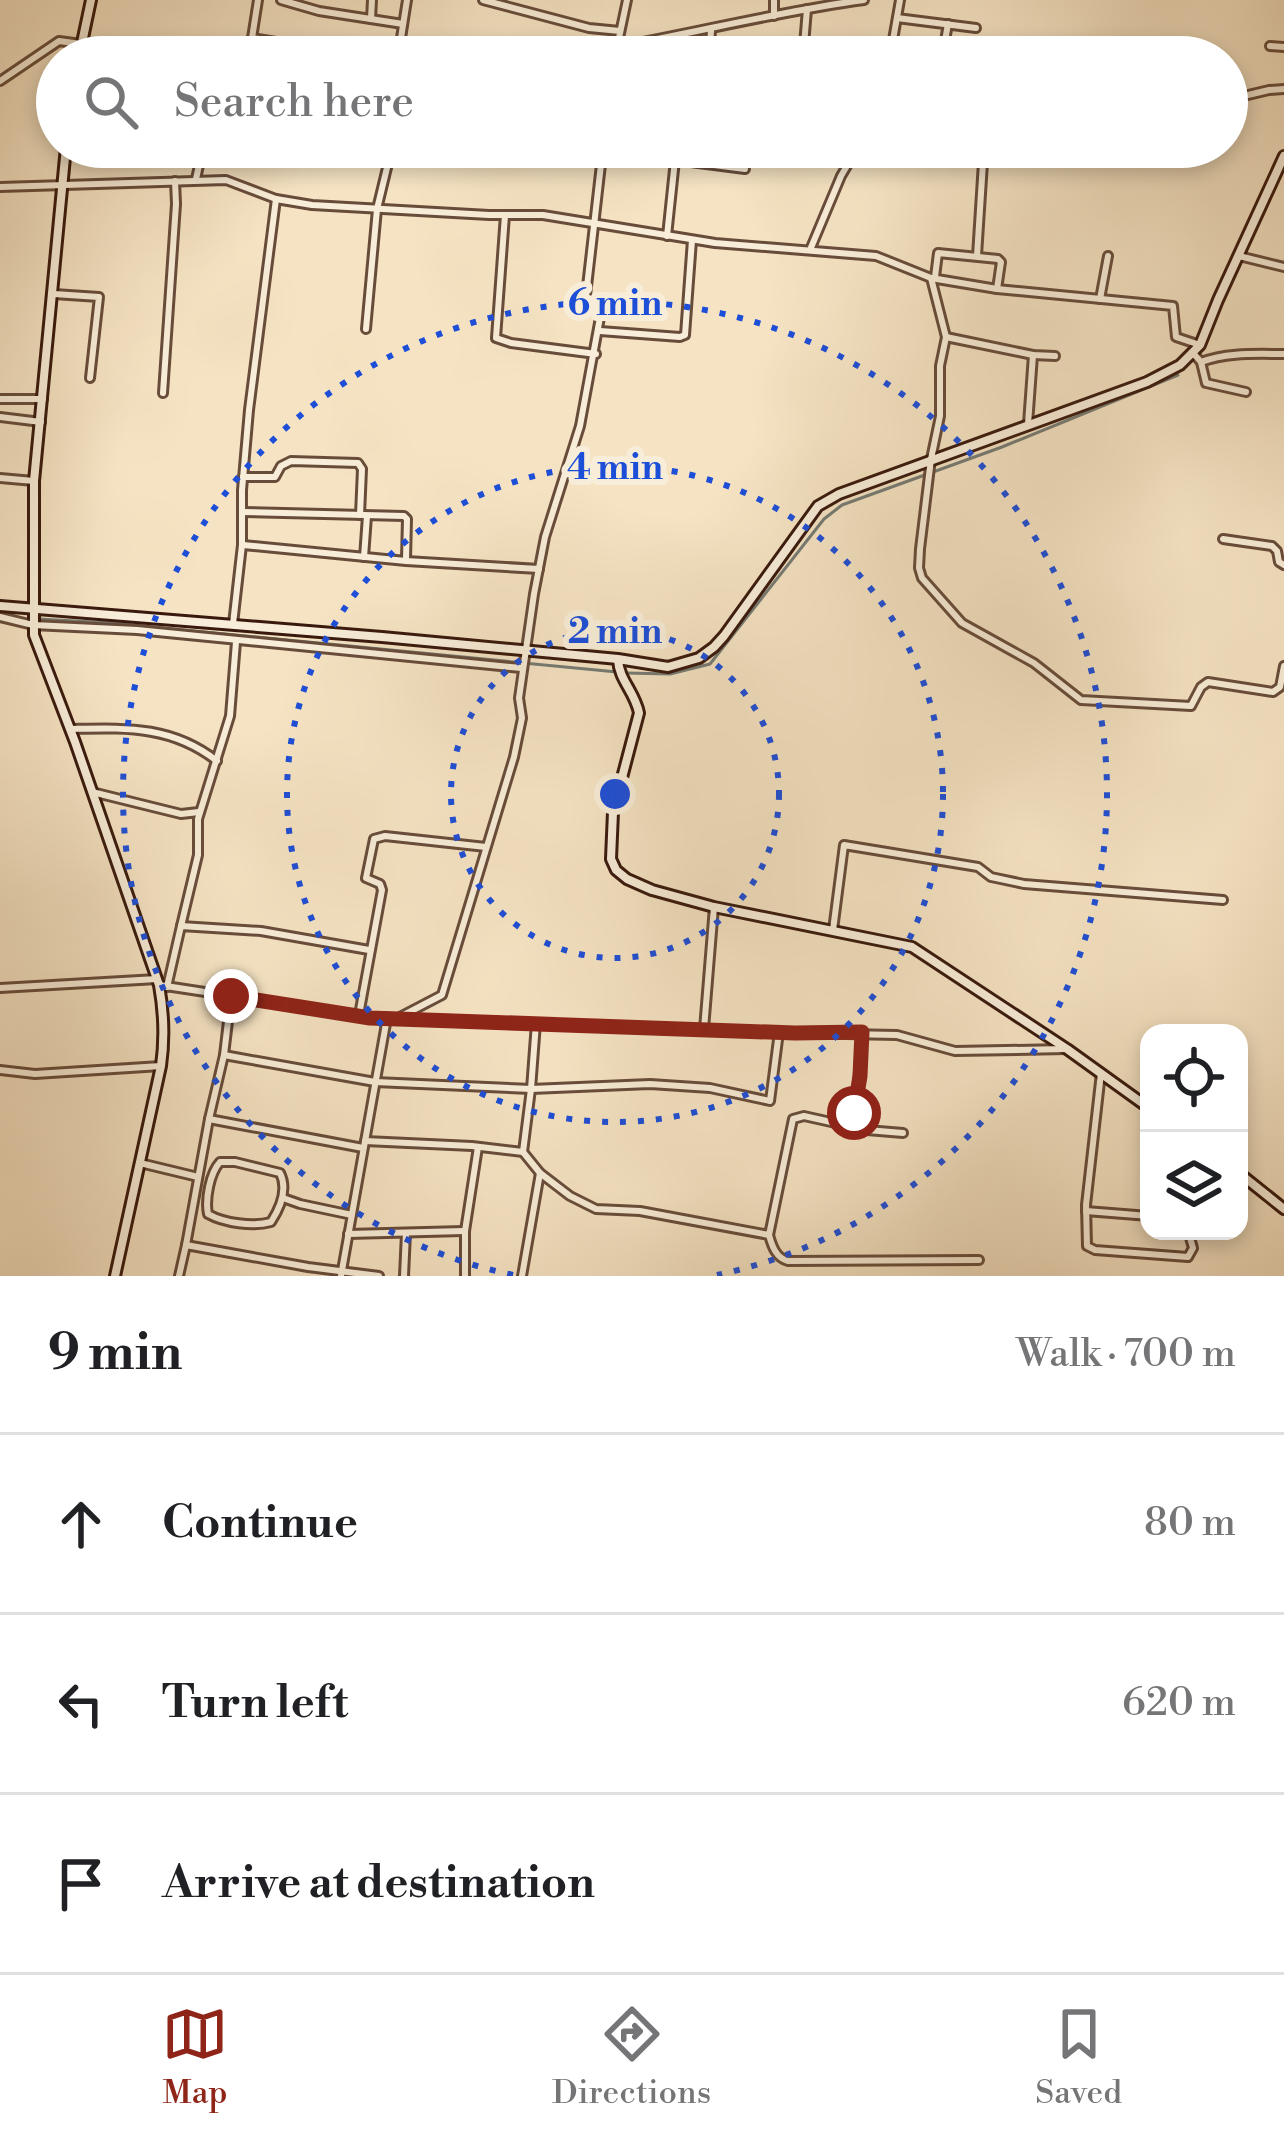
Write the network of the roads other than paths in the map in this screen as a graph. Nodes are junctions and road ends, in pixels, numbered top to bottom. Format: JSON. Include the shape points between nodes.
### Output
{"nodes":[{"id":1,"x":91,"y":0,"type":"edge"},
{"id":2,"x":258,"y":0,"type":"edge"},
{"id":3,"x":281,"y":0,"type":"edge"},
{"id":4,"x":372,"y":0,"type":"edge"},
{"id":5,"x":407,"y":0,"type":"edge"},
{"id":6,"x":483,"y":0,"type":"edge"},
{"id":7,"x":627,"y":0,"type":"edge"},
{"id":8,"x":774,"y":0,"type":"edge"},
{"id":9,"x":864,"y":0,"type":"edge"},
{"id":10,"x":900,"y":0,"type":"edge"},
{"id":11,"x":818,"y":3,"type":"edge"},
{"id":12,"x":807,"y":9,"type":"junction"},
{"id":13,"x":774,"y":16,"type":"junction"},
{"id":14,"x":897,"y":18,"type":"junction"},
{"id":15,"x":371,"y":19,"type":"junction"},
{"id":16,"x":403,"y":24,"type":"junction"},
{"id":17,"x":948,"y":24,"type":"junction"},
{"id":18,"x":976,"y":28,"type":"dead end"},
{"id":19,"x":711,"y":30,"type":"junction"},
{"id":20,"x":620,"y":31,"type":"junction"},
{"id":21,"x":83,"y":36,"type":"edge"},
{"id":22,"x":252,"y":36,"type":"edge"},
{"id":23,"x":401,"y":36,"type":"edge"},
{"id":24,"x":619,"y":36,"type":"edge"},
{"id":25,"x":677,"y":36,"type":"edge"},
{"id":26,"x":711,"y":36,"type":"edge"},
{"id":27,"x":805,"y":36,"type":"edge"},
{"id":28,"x":894,"y":36,"type":"edge"},
{"id":29,"x":946,"y":36,"type":"edge"},
{"id":30,"x":1270,"y":46,"type":"dead end"},
{"id":31,"x":1284,"y":47,"type":"edge"},
{"id":32,"x":36,"y":57,"type":"edge"},
{"id":33,"x":0,"y":81,"type":"edge"},
{"id":34,"x":1284,"y":89,"type":"edge"},
{"id":35,"x":1248,"y":95,"type":"edge"},
{"id":36,"x":1284,"y":156,"type":"edge"},
{"id":37,"x":64,"y":168,"type":"edge"},
{"id":38,"x":198,"y":168,"type":"edge"},
{"id":39,"x":387,"y":168,"type":"edge"},
{"id":40,"x":600,"y":168,"type":"edge"},
{"id":41,"x":674,"y":168,"type":"edge"},
{"id":42,"x":737,"y":168,"type":"edge"},
{"id":43,"x":846,"y":168,"type":"edge"},
{"id":44,"x":983,"y":168,"type":"edge"},
{"id":45,"x":745,"y":169,"type":"dead end"},
{"id":46,"x":175,"y":179,"type":"junction"},
{"id":47,"x":196,"y":179,"type":"junction"},
{"id":48,"x":63,"y":184,"type":"junction"},
{"id":49,"x":0,"y":187,"type":"edge"},
{"id":50,"x":276,"y":199,"type":"junction"},
{"id":51,"x":377,"y":209,"type":"junction"},
{"id":52,"x":506,"y":215,"type":"junction"},
{"id":53,"x":592,"y":222,"type":"junction"},
{"id":54,"x":667,"y":236,"type":"junction"},
{"id":55,"x":692,"y":240,"type":"junction"},
{"id":56,"x":810,"y":250,"type":"junction"},
{"id":57,"x":977,"y":256,"type":"junction"},
{"id":58,"x":1108,"y":256,"type":"dead end"},
{"id":59,"x":1239,"y":256,"type":"junction"},
{"id":60,"x":1284,"y":267,"type":"edge"},
{"id":61,"x":933,"y":279,"type":"junction"},
{"id":62,"x":997,"y":289,"type":"junction"},
{"id":63,"x":54,"y":293,"type":"junction"},
{"id":64,"x":1100,"y":298,"type":"junction"},
{"id":65,"x":366,"y":328,"type":"dead end"},
{"id":66,"x":600,"y":331,"type":"junction"},
{"id":67,"x":946,"y":337,"type":"junction"},
{"id":68,"x":1197,"y":349,"type":"junction"},
{"id":69,"x":596,"y":354,"type":"junction"},
{"id":70,"x":1284,"y":354,"type":"edge"},
{"id":71,"x":1033,"y":355,"type":"junction"},
{"id":72,"x":1055,"y":356,"type":"dead end"},
{"id":73,"x":1201,"y":362,"type":"junction"},
{"id":74,"x":91,"y":378,"type":"dead end"},
{"id":75,"x":1246,"y":392,"type":"dead end"},
{"id":76,"x":163,"y":393,"type":"dead end"},
{"id":77,"x":43,"y":398,"type":"junction"},
{"id":78,"x":0,"y":399,"type":"edge"},
{"id":79,"x":0,"y":417,"type":"edge"},
{"id":80,"x":41,"y":422,"type":"junction"},
{"id":81,"x":1028,"y":424,"type":"junction"},
{"id":82,"x":930,"y":467,"type":"junction"},
{"id":83,"x":244,"y":477,"type":"junction"},
{"id":84,"x":0,"y":478,"type":"edge"},
{"id":85,"x":34,"y":481,"type":"junction"},
{"id":86,"x":243,"y":512,"type":"junction"},
{"id":87,"x":363,"y":516,"type":"junction"},
{"id":88,"x":1223,"y":539,"type":"dead end"},
{"id":89,"x":242,"y":545,"type":"junction"},
{"id":90,"x":364,"y":557,"type":"junction"},
{"id":91,"x":406,"y":561,"type":"junction"},
{"id":92,"x":1284,"y":565,"type":"edge"},
{"id":93,"x":539,"y":569,"type":"junction"},
{"id":94,"x":0,"y":606,"type":"edge"},
{"id":95,"x":33,"y":610,"type":"junction"},
{"id":96,"x":0,"y":617,"type":"edge"},
{"id":97,"x":233,"y":624,"type":"junction"},
{"id":98,"x":33,"y":625,"type":"junction"},
{"id":99,"x":236,"y":641,"type":"junction"},
{"id":100,"x":524,"y":654,"type":"junction"},
{"id":101,"x":618,"y":666,"type":"junction"},
{"id":102,"x":1284,"y":666,"type":"edge"},
{"id":103,"x":522,"y":667,"type":"junction"},
{"id":104,"x":70,"y":729,"type":"junction"},
{"id":105,"x":217,"y":761,"type":"junction"},
{"id":106,"x":92,"y":792,"type":"junction"},
{"id":107,"x":200,"y":812,"type":"junction"},
{"id":108,"x":486,"y":847,"type":"junction"},
{"id":109,"x":1223,"y":900,"type":"dead end"},
{"id":110,"x":714,"y":907,"type":"junction"},
{"id":111,"x":181,"y":926,"type":"junction"},
{"id":112,"x":833,"y":931,"type":"junction"},
{"id":113,"x":369,"y":950,"type":"junction"},
{"id":114,"x":161,"y":984,"type":"junction"},
{"id":115,"x":0,"y":988,"type":"edge"},
{"id":116,"x":231,"y":996,"type":"junction"},
{"id":117,"x":358,"y":1016,"type":"junction"},
{"id":118,"x":392,"y":1018,"type":"junction"},
{"id":119,"x":536,"y":1024,"type":"junction"},
{"id":120,"x":704,"y":1030,"type":"junction"},
{"id":121,"x":778,"y":1032,"type":"junction"},
{"id":122,"x":862,"y":1032,"type":"junction"},
{"id":123,"x":1067,"y":1049,"type":"junction"},
{"id":124,"x":224,"y":1055,"type":"junction"},
{"id":125,"x":161,"y":1066,"type":"junction"},
{"id":126,"x":0,"y":1070,"type":"edge"},
{"id":127,"x":1101,"y":1073,"type":"junction"},
{"id":128,"x":375,"y":1082,"type":"junction"},
{"id":129,"x":531,"y":1089,"type":"junction"},
{"id":130,"x":1140,"y":1101,"type":"edge"},
{"id":131,"x":209,"y":1119,"type":"junction"},
{"id":132,"x":849,"y":1127,"type":"junction"},
{"id":133,"x":903,"y":1133,"type":"dead end"},
{"id":134,"x":364,"y":1145,"type":"junction"},
{"id":135,"x":478,"y":1147,"type":"junction"},
{"id":136,"x":523,"y":1152,"type":"junction"},
{"id":137,"x":140,"y":1163,"type":"junction"},
{"id":138,"x":213,"y":1172,"type":"junction"},
{"id":139,"x":199,"y":1173,"type":"junction"},
{"id":140,"x":541,"y":1173,"type":"junction"},
{"id":141,"x":1248,"y":1180,"type":"edge"},
{"id":142,"x":283,"y":1198,"type":"junction"},
{"id":143,"x":1284,"y":1209,"type":"edge"},
{"id":144,"x":1086,"y":1211,"type":"junction"},
{"id":145,"x":352,"y":1214,"type":"junction"},
{"id":146,"x":1140,"y":1215,"type":"edge"},
{"id":147,"x":465,"y":1231,"type":"junction"},
{"id":148,"x":406,"y":1233,"type":"junction"},
{"id":149,"x":348,"y":1234,"type":"junction"},
{"id":150,"x":769,"y":1234,"type":"junction"},
{"id":151,"x":1191,"y":1240,"type":"edge"},
{"id":152,"x":186,"y":1245,"type":"junction"},
{"id":153,"x":979,"y":1260,"type":"dead end"},
{"id":154,"x":341,"y":1274,"type":"edge"},
{"id":155,"x":115,"y":1276,"type":"edge"},
{"id":156,"x":179,"y":1276,"type":"edge"},
{"id":157,"x":379,"y":1276,"type":"edge"},
{"id":158,"x":404,"y":1276,"type":"edge"},
{"id":159,"x":466,"y":1276,"type":"edge"},
{"id":160,"x":522,"y":1276,"type":"edge"}],
"edges":[{"from":1,"to":21,"type":"street"},
{"from":2,"to":22,"type":"street"},
{"from":3,"to":15,"type":"street"},
{"from":4,"to":15,"type":"street"},
{"from":5,"to":16,"type":"street"},
{"from":6,"to":20,"type":"street"},
{"from":7,"to":20,"type":"street"},
{"from":8,"to":13,"type":"street"},
{"from":9,"to":11,"type":"street"},
{"from":10,"to":14,"type":"street"},
{"from":11,"to":12,"type":"street"},
{"from":12,"to":13,"type":"street"},
{"from":12,"to":27,"type":"street"},
{"from":13,"to":19,"type":"street"},
{"from":14,"to":17,"type":"street"},
{"from":14,"to":28,"type":"street"},
{"from":15,"to":16,"type":"street"},
{"from":16,"to":23,"type":"street"},
{"from":17,"to":18,"type":"street"},
{"from":17,"to":29,"type":"street"},
{"from":19,"to":25,"type":"street"},
{"from":19,"to":26,"type":"street"},
{"from":20,"to":24,"type":"street"},
{"from":30,"to":31,"type":"street"},
{"from":32,"to":33,"type":"street"},
{"from":34,"to":35,"type":"street"},
{"from":36,"to":59,"type":"street"},
{"from":37,"to":48,"type":"street"},
{"from":38,"to":47,"type":"street"},
{"from":39,"to":51,"type":"street"},
{"from":40,"to":53,"type":"street"},
{"from":41,"to":54,"type":"street"},
{"from":42,"to":45,"type":"street"},
{"from":43,"to":56,"type":"street"},
{"from":44,"to":57,"type":"street"},
{"from":46,"to":47,"type":"street"},
{"from":46,"to":48,"type":"street"},
{"from":46,"to":76,"type":"street"},
{"from":47,"to":50,"type":"street","via":[[226,180]]},
{"from":48,"to":49,"type":"street"},
{"from":48,"to":63,"type":"street"},
{"from":50,"to":51,"type":"street"},
{"from":50,"to":83,"type":"street"},
{"from":51,"to":52,"type":"street"},
{"from":51,"to":65,"type":"street"},
{"from":52,"to":53,"type":"street"},
{"from":52,"to":69,"type":"street","via":[[496,338]]},
{"from":53,"to":54,"type":"street"},
{"from":53,"to":66,"type":"street","via":[[585,306],[602,312]]},
{"from":54,"to":55,"type":"street"},
{"from":55,"to":56,"type":"street"},
{"from":55,"to":66,"type":"street","via":[[685,335]]},
{"from":56,"to":61,"type":"street","via":[[876,256]]},
{"from":57,"to":61,"type":"street","via":[[938,253]]},
{"from":57,"to":62,"type":"street","via":[[1001,262]]},
{"from":58,"to":64,"type":"street"},
{"from":59,"to":60,"type":"street"},
{"from":59,"to":68,"type":"street"},
{"from":61,"to":62,"type":"street"},
{"from":61,"to":67,"type":"street"},
{"from":62,"to":64,"type":"street"},
{"from":63,"to":74,"type":"street","via":[[99,297]]},
{"from":63,"to":77,"type":"street"},
{"from":64,"to":68,"type":"street","via":[[1173,306],[1175,337]]},
{"from":66,"to":69,"type":"street"},
{"from":67,"to":71,"type":"street"},
{"from":67,"to":82,"type":"street"},
{"from":68,"to":73,"type":"street"},
{"from":68,"to":81,"type":"street","via":[[1147,382]]},
{"from":69,"to":93,"type":"street"},
{"from":70,"to":73,"type":"street"},
{"from":71,"to":72,"type":"street"},
{"from":71,"to":81,"type":"street"},
{"from":73,"to":75,"type":"street","via":[[1209,385]]},
{"from":77,"to":78,"type":"street"},
{"from":77,"to":80,"type":"street"},
{"from":79,"to":80,"type":"street"},
{"from":80,"to":85,"type":"street"},
{"from":81,"to":82,"type":"street"},
{"from":82,"to":101,"type":"street","via":[[818,506],[724,636],[698,658]]},
{"from":82,"to":102,"type":"street","via":[[922,578],[962,622],[1081,700],[1191,706],[1208,682],[1276,691]]},
{"from":83,"to":86,"type":"street"},
{"from":83,"to":87,"type":"street","via":[[275,477],[291,460],[358,464]]},
{"from":84,"to":85,"type":"street"},
{"from":85,"to":95,"type":"street"},
{"from":86,"to":87,"type":"street"},
{"from":86,"to":89,"type":"street"},
{"from":87,"to":90,"type":"street"},
{"from":87,"to":91,"type":"street","via":[[406,517]]},
{"from":88,"to":92,"type":"street","via":[[1272,546]]},
{"from":89,"to":90,"type":"street"},
{"from":89,"to":97,"type":"street"},
{"from":90,"to":91,"type":"street"},
{"from":91,"to":93,"type":"street"},
{"from":93,"to":100,"type":"street"},
{"from":94,"to":95,"type":"street"},
{"from":95,"to":97,"type":"street"},
{"from":95,"to":98,"type":"street"},
{"from":96,"to":98,"type":"street"},
{"from":97,"to":100,"type":"street"},
{"from":98,"to":99,"type":"street"},
{"from":98,"to":104,"type":"street"},
{"from":99,"to":103,"type":"street"},
{"from":99,"to":105,"type":"street"},
{"from":100,"to":101,"type":"street"},
{"from":100,"to":103,"type":"street"},
{"from":101,"to":110,"type":"street","via":[[639,712],[613,812],[611,859],[627,879]]},
{"from":103,"to":108,"type":"street","via":[[522,718]]},
{"from":104,"to":105,"type":"street","via":[[160,733]]},
{"from":104,"to":106,"type":"street"},
{"from":105,"to":107,"type":"street"},
{"from":106,"to":107,"type":"street"},
{"from":106,"to":114,"type":"street"},
{"from":107,"to":111,"type":"street"},
{"from":108,"to":113,"type":"street","via":[[374,839],[366,878],[382,890]]},
{"from":108,"to":118,"type":"street","via":[[442,995]]},
{"from":109,"to":112,"type":"street","via":[[1024,884],[978,867],[844,845]]},
{"from":110,"to":112,"type":"street"},
{"from":110,"to":120,"type":"street"},
{"from":111,"to":113,"type":"street"},
{"from":111,"to":114,"type":"street"},
{"from":112,"to":123,"type":"street","via":[[912,947]]},
{"from":113,"to":117,"type":"street"},
{"from":114,"to":115,"type":"street"},
{"from":114,"to":116,"type":"street"},
{"from":114,"to":125,"type":"street"},
{"from":116,"to":117,"type":"street"},
{"from":116,"to":124,"type":"street"},
{"from":117,"to":118,"type":"street"},
{"from":118,"to":119,"type":"street"},
{"from":118,"to":128,"type":"street"},
{"from":119,"to":120,"type":"street"},
{"from":119,"to":129,"type":"street"},
{"from":120,"to":121,"type":"street"},
{"from":121,"to":122,"type":"street"},
{"from":121,"to":129,"type":"street","via":[[770,1100],[650,1084]]},
{"from":122,"to":123,"type":"street","via":[[956,1051]]},
{"from":122,"to":132,"type":"street"},
{"from":123,"to":127,"type":"street"},
{"from":124,"to":128,"type":"street"},
{"from":124,"to":131,"type":"street"},
{"from":125,"to":126,"type":"street"},
{"from":125,"to":137,"type":"street"},
{"from":127,"to":130,"type":"street"},
{"from":127,"to":144,"type":"street"},
{"from":128,"to":129,"type":"street"},
{"from":128,"to":134,"type":"street"},
{"from":129,"to":136,"type":"street"},
{"from":131,"to":134,"type":"street"},
{"from":131,"to":139,"type":"street"},
{"from":132,"to":133,"type":"street"},
{"from":132,"to":150,"type":"street","via":[[793,1119]]},
{"from":134,"to":135,"type":"street"},
{"from":134,"to":145,"type":"street"},
{"from":135,"to":136,"type":"street"},
{"from":135,"to":147,"type":"street"},
{"from":136,"to":140,"type":"street"},
{"from":137,"to":139,"type":"street"},
{"from":137,"to":155,"type":"street"},
{"from":138,"to":139,"type":"street"},
{"from":138,"to":142,"type":"street","via":[[226,1161],[275,1170]]},
{"from":138,"to":142,"type":"street","via":[[211,1216],[267,1225]]},
{"from":139,"to":152,"type":"street"},
{"from":140,"to":150,"type":"street","via":[[596,1208]]},
{"from":140,"to":160,"type":"street"},
{"from":141,"to":143,"type":"street"},
{"from":142,"to":145,"type":"street"},
{"from":144,"to":146,"type":"street"},
{"from":144,"to":151,"type":"street","via":[[1092,1250],[1188,1257]]},
{"from":145,"to":149,"type":"street"},
{"from":147,"to":148,"type":"street"},
{"from":147,"to":159,"type":"street"},
{"from":148,"to":149,"type":"street"},
{"from":148,"to":158,"type":"street"},
{"from":149,"to":154,"type":"street"},
{"from":150,"to":153,"type":"street","via":[[788,1261]]},
{"from":152,"to":154,"type":"street"},
{"from":152,"to":156,"type":"street"},
{"from":154,"to":157,"type":"street"}]}
